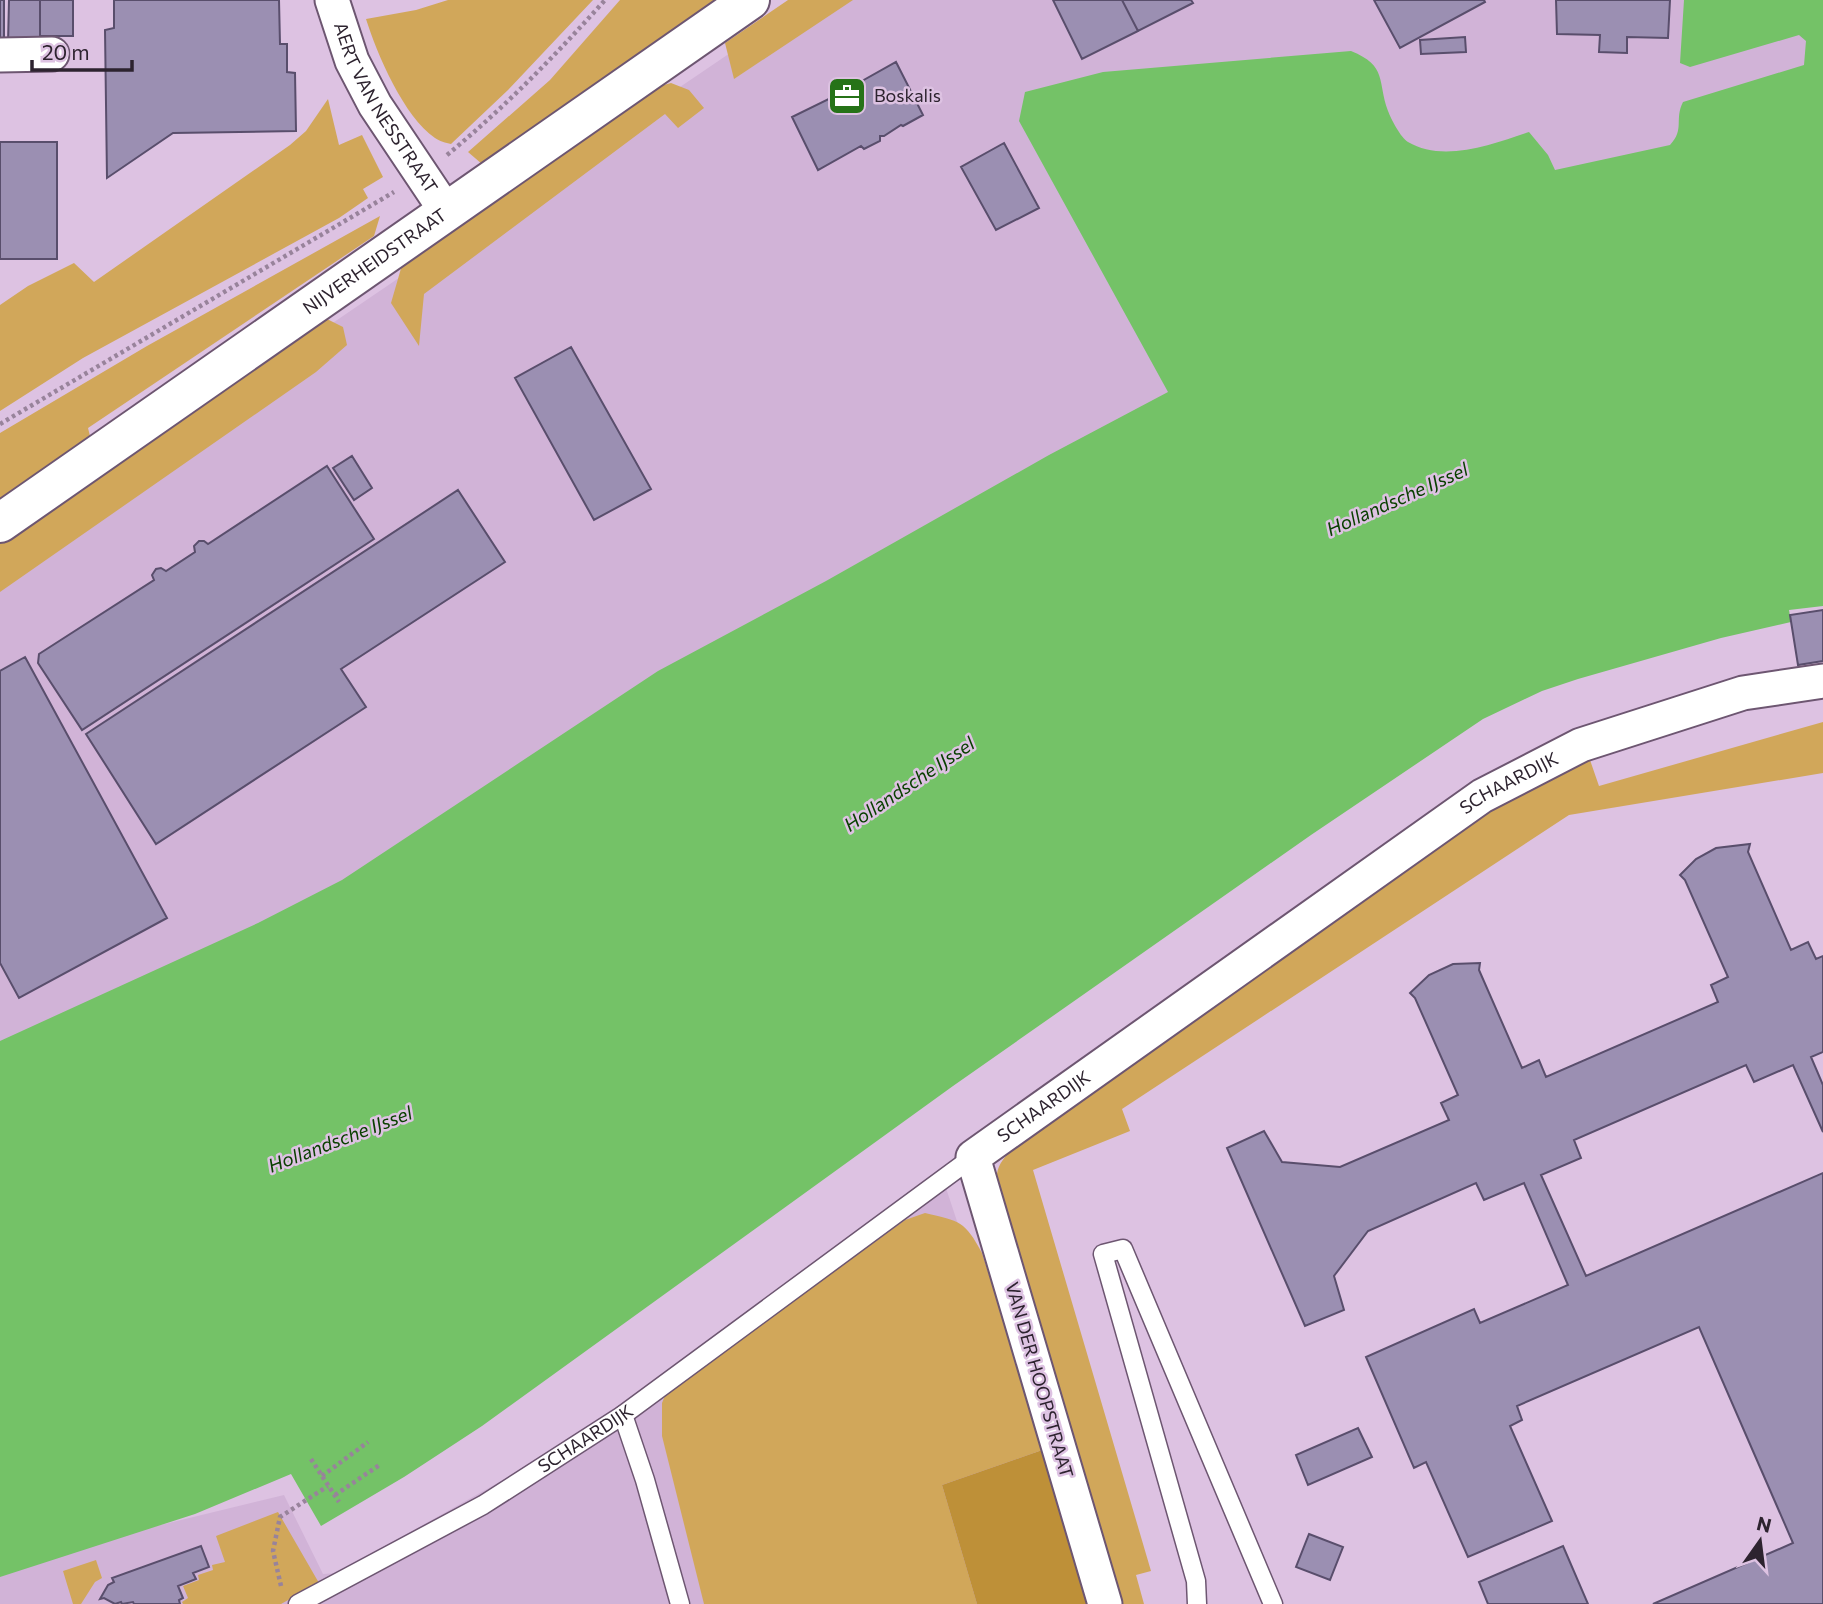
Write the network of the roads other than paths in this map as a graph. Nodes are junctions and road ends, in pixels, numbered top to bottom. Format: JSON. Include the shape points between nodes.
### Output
{"nodes":[{"id":1,"x":332,"y":0,"type":"edge"},
{"id":2,"x":750,"y":0,"type":"edge"},
{"id":3,"x":52,"y":54,"type":"dead end"},
{"id":4,"x":0,"y":55,"type":"edge"},
{"id":5,"x":446,"y":211,"type":"junction"},
{"id":6,"x":0,"y":523,"type":"edge"},
{"id":7,"x":1823,"y":681,"type":"edge"},
{"id":8,"x":973,"y":1157,"type":"junction"},
{"id":9,"x":623,"y":1415,"type":"junction"},
{"id":10,"x":298,"y":1604,"type":"edge"},
{"id":11,"x":680,"y":1604,"type":"edge"},
{"id":12,"x":1105,"y":1604,"type":"edge"},
{"id":13,"x":1197,"y":1604,"type":"edge"},
{"id":14,"x":1273,"y":1604,"type":"edge"}],
"edges":[{"from":1,"to":5,"type":"street","name":"AERT VAN NESSTRAAT","via":[[357,72]]},
{"from":2,"to":5,"type":"street","name":"NIJVERHEIDSTRAAT"},
{"from":3,"to":4,"type":"street"},
{"from":5,"to":6,"type":"street","name":"NIJVERHEIDSTRAAT"},
{"from":7,"to":8,"type":"street","name":"SCHAARDIJK","via":[[1743,694],[1581,745],[1482,796]]},
{"from":8,"to":9,"type":"lane","name":"SCHAARDIJK"},
{"from":8,"to":12,"type":"street","name":"VAN DER HOOPSTRAAT"},
{"from":9,"to":10,"type":"lane","name":"SCHAARDIJK","via":[[483,1505]]},
{"from":9,"to":11,"type":"lane"},
{"from":13,"to":14,"type":"lane","via":[[1196,1581],[1103,1254],[1123,1249]]}]}
